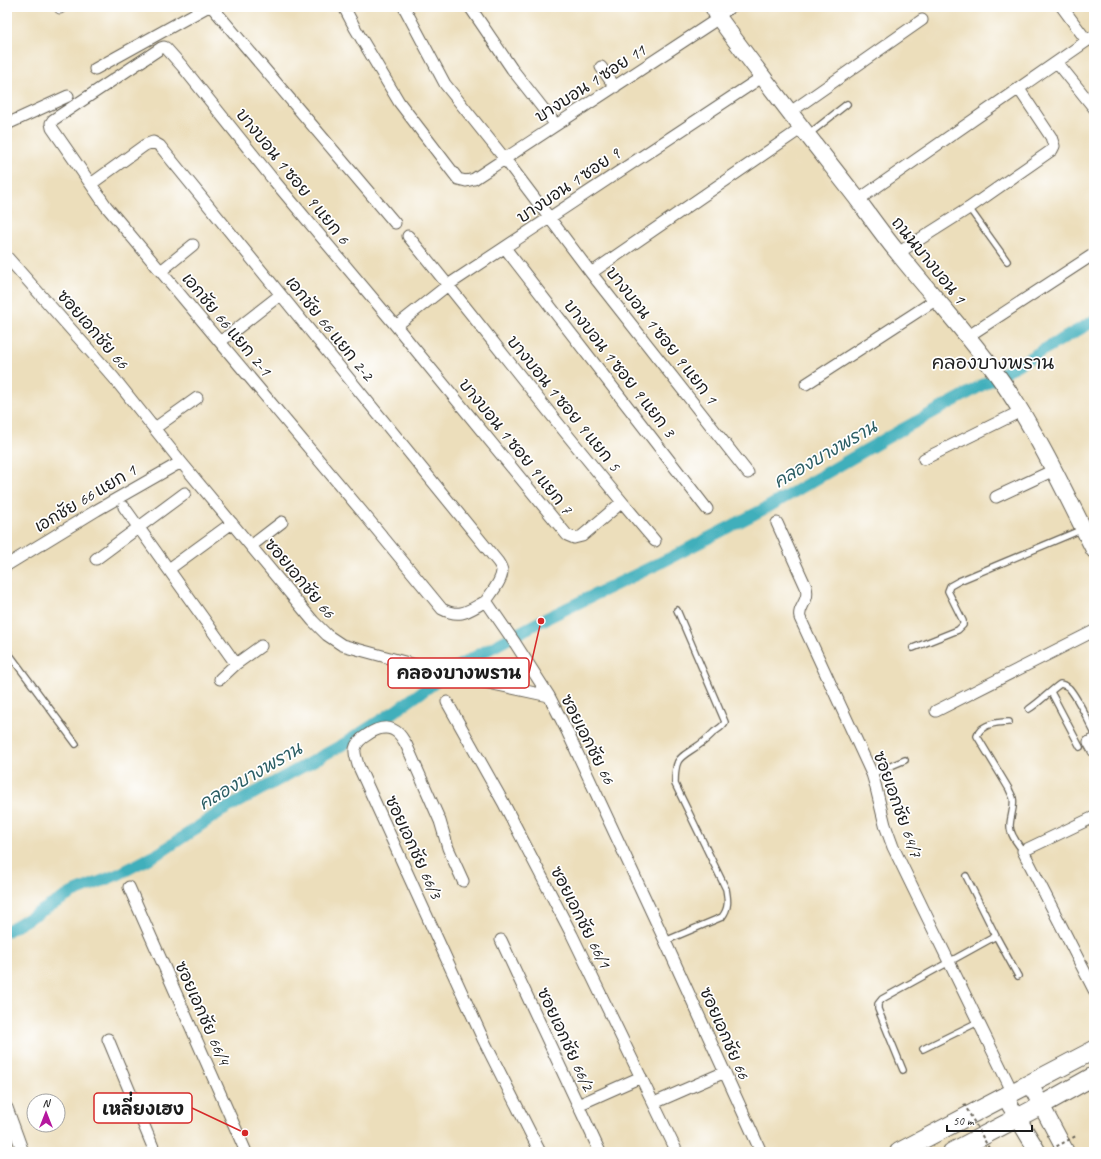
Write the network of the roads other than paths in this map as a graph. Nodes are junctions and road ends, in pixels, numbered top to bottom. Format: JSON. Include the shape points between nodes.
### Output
{"nodes":[{"id":1,"x":207,"y":7,"type":"edge"},
{"id":2,"x":212,"y":7,"type":"edge"},
{"id":3,"x":344,"y":7,"type":"edge"},
{"id":4,"x":404,"y":7,"type":"edge"},
{"id":5,"x":470,"y":7,"type":"edge"},
{"id":6,"x":735,"y":7,"type":"edge"},
{"id":7,"x":1062,"y":7,"type":"edge"},
{"id":8,"x":716,"y":13,"type":"edge"},
{"id":9,"x":922,"y":20,"type":"dead end"},
{"id":10,"x":1090,"y":39,"type":"edge"},
{"id":11,"x":164,"y":47,"type":"joint"},
{"id":12,"x":1057,"y":62,"type":"junction"},
{"id":13,"x":600,"y":67,"type":"dead end"},
{"id":14,"x":95,"y":69,"type":"dead end"},
{"id":15,"x":762,"y":77,"type":"junction"},
{"id":16,"x":615,"y":87,"type":"junction"},
{"id":17,"x":1019,"y":88,"type":"junction"},
{"id":18,"x":68,"y":96,"type":"dead end"},
{"id":19,"x":847,"y":104,"type":"dead end"},
{"id":20,"x":1094,"y":108,"type":"edge"},
{"id":21,"x":789,"y":113,"type":"junction"},
{"id":22,"x":7,"y":124,"type":"edge"},
{"id":23,"x":556,"y":125,"type":"junction"},
{"id":24,"x":805,"y":132,"type":"junction"},
{"id":25,"x":505,"y":159,"type":"junction"},
{"id":26,"x":91,"y":184,"type":"junction"},
{"id":27,"x":858,"y":200,"type":"junction"},
{"id":28,"x":969,"y":208,"type":"junction"},
{"id":29,"x":549,"y":217,"type":"junction"},
{"id":30,"x":395,"y":223,"type":"dead end"},
{"id":31,"x":408,"y":236,"type":"dead end"},
{"id":32,"x":193,"y":246,"type":"dead end"},
{"id":33,"x":505,"y":248,"type":"junction"},
{"id":34,"x":898,"y":253,"type":"junction"},
{"id":35,"x":1094,"y":254,"type":"edge"},
{"id":36,"x":7,"y":257,"type":"edge"},
{"id":37,"x":1007,"y":261,"type":"dead end"},
{"id":38,"x":161,"y":271,"type":"junction"},
{"id":39,"x":591,"y":273,"type":"junction"},
{"id":40,"x":448,"y":285,"type":"junction"},
{"id":41,"x":280,"y":295,"type":"junction"},
{"id":42,"x":937,"y":299,"type":"junction"},
{"id":43,"x":396,"y":326,"type":"junction"},
{"id":44,"x":968,"y":337,"type":"junction"},
{"id":45,"x":220,"y":342,"type":"junction"},
{"id":46,"x":806,"y":384,"type":"dead end"},
{"id":47,"x":197,"y":398,"type":"dead end"},
{"id":48,"x":1021,"y":411,"type":"junction"},
{"id":49,"x":155,"y":428,"type":"junction"},
{"id":50,"x":924,"y":460,"type":"dead end"},
{"id":51,"x":181,"y":462,"type":"junction"},
{"id":52,"x":1054,"y":470,"type":"junction"},
{"id":53,"x":748,"y":473,"type":"dead end"},
{"id":54,"x":185,"y":493,"type":"dead end"},
{"id":55,"x":996,"y":497,"type":"dead end"},
{"id":56,"x":622,"y":502,"type":"junction"},
{"id":57,"x":124,"y":507,"type":"dead end"},
{"id":58,"x":707,"y":509,"type":"dead end"},
{"id":59,"x":282,"y":522,"type":"dead end"},
{"id":60,"x":232,"y":523,"type":"junction"},
{"id":61,"x":777,"y":523,"type":"dead end"},
{"id":62,"x":139,"y":527,"type":"junction"},
{"id":63,"x":1083,"y":529,"type":"junction"},
{"id":64,"x":655,"y":541,"type":"dead end"},
{"id":65,"x":251,"y":546,"type":"junction"},
{"id":66,"x":1094,"y":550,"type":"edge"},
{"id":67,"x":96,"y":559,"type":"dead end"},
{"id":68,"x":9,"y":561,"type":"edge"},
{"id":69,"x":169,"y":569,"type":"junction"},
{"id":70,"x":486,"y":601,"type":"junction"},
{"id":71,"x":677,"y":610,"type":"dead end"},
{"id":72,"x":1094,"y":631,"type":"edge"},
{"id":73,"x":261,"y":646,"type":"dead end"},
{"id":74,"x":913,"y":648,"type":"dead end"},
{"id":75,"x":7,"y":651,"type":"edge"},
{"id":76,"x":13,"y":660,"type":"junction"},
{"id":77,"x":7,"y":664,"type":"edge"},
{"id":78,"x":236,"y":664,"type":"junction"},
{"id":79,"x":220,"y":680,"type":"dead end"},
{"id":80,"x":1051,"y":692,"type":"junction"},
{"id":81,"x":549,"y":696,"type":"junction"},
{"id":82,"x":447,"y":702,"type":"dead end"},
{"id":83,"x":1029,"y":709,"type":"dead end"},
{"id":84,"x":936,"y":711,"type":"dead end"},
{"id":85,"x":1009,"y":722,"type":"dead end"},
{"id":86,"x":1094,"y":732,"type":"edge"},
{"id":87,"x":1094,"y":740,"type":"edge"},
{"id":88,"x":76,"y":744,"type":"dead end"},
{"id":89,"x":1080,"y":747,"type":"dead end"},
{"id":90,"x":1094,"y":751,"type":"edge"},
{"id":91,"x":905,"y":760,"type":"dead end"},
{"id":92,"x":872,"y":774,"type":"junction"},
{"id":93,"x":1094,"y":817,"type":"edge"},
{"id":94,"x":1023,"y":851,"type":"junction"},
{"id":95,"x":966,"y":876,"type":"dead end"},
{"id":96,"x":463,"y":881,"type":"dead end"},
{"id":97,"x":129,"y":887,"type":"dead end"},
{"id":98,"x":996,"y":936,"type":"junction"},
{"id":99,"x":501,"y":940,"type":"dead end"},
{"id":100,"x":665,"y":941,"type":"junction"},
{"id":101,"x":949,"y":961,"type":"junction"},
{"id":102,"x":1018,"y":976,"type":"dead end"},
{"id":103,"x":1094,"y":990,"type":"edge"},
{"id":104,"x":978,"y":1022,"type":"junction"},
{"id":105,"x":108,"y":1039,"type":"dead end"},
{"id":106,"x":923,"y":1049,"type":"dead end"},
{"id":107,"x":1094,"y":1050,"type":"edge"},
{"id":108,"x":903,"y":1070,"type":"dead end"},
{"id":109,"x":725,"y":1072,"type":"junction"},
{"id":110,"x":1094,"y":1076,"type":"edge"},
{"id":111,"x":641,"y":1077,"type":"junction"},
{"id":112,"x":1030,"y":1084,"type":"junction"},
{"id":113,"x":1009,"y":1095,"type":"junction"},
{"id":114,"x":654,"y":1104,"type":"junction"},
{"id":115,"x":578,"y":1105,"type":"junction"},
{"id":116,"x":1040,"y":1106,"type":"junction"},
{"id":117,"x":7,"y":1108,"type":"edge"},
{"id":118,"x":1018,"y":1117,"type":"junction"},
{"id":119,"x":23,"y":1152,"type":"edge"},
{"id":120,"x":154,"y":1152,"type":"edge"},
{"id":121,"x":246,"y":1152,"type":"edge"},
{"id":122,"x":540,"y":1152,"type":"edge"},
{"id":123,"x":600,"y":1152,"type":"edge"},
{"id":124,"x":677,"y":1152,"type":"edge"},
{"id":125,"x":761,"y":1152,"type":"edge"},
{"id":126,"x":899,"y":1152,"type":"edge"},
{"id":127,"x":952,"y":1152,"type":"edge"},
{"id":128,"x":1038,"y":1152,"type":"edge"},
{"id":129,"x":1066,"y":1152,"type":"edge"}],
"edges":[{"from":1,"to":14,"type":"street"},
{"from":2,"to":30,"type":"street"},
{"from":3,"to":25,"type":"street","name":"บางบอน 1 ซอย 11","via":[[399,102],[458,179],[474,179]]},
{"from":4,"to":25,"type":"street","name":"บางบอน 1 ซอย 9 แยก 1","via":[[445,84]]},
{"from":5,"to":23,"type":"street","via":[[512,69]]},
{"from":6,"to":8,"type":"lane","name":"บางบอน 1 ซอย 11"},
{"from":7,"to":10,"type":"street"},
{"from":8,"to":15,"type":"main road","name":"ถนนบางบอน 1"},
{"from":8,"to":16,"type":"street","name":"บางบอน 1 ซอย 11"},
{"from":9,"to":21,"type":"street"},
{"from":10,"to":12,"type":"street"},
{"from":11,"to":26,"type":"street","name":"เอกชัย 66 แยก 2-1","via":[[51,123]]},
{"from":11,"to":43,"type":"street","name":"บางบอน 1 ซอย 9 แยก 6"},
{"from":12,"to":17,"type":"street"},
{"from":12,"to":20,"type":"street"},
{"from":13,"to":16,"type":"street"},
{"from":15,"to":21,"type":"main road","name":"ถนนบางบอน 1"},
{"from":15,"to":29,"type":"street","name":"บางบอน 1 ซอย 9"},
{"from":16,"to":23,"type":"street","name":"บางบอน 1 ซอย 11"},
{"from":17,"to":27,"type":"street"},
{"from":17,"to":28,"type":"street","via":[[1051,137],[1054,146],[1052,150]]},
{"from":18,"to":22,"type":"street"},
{"from":19,"to":24,"type":"lane"},
{"from":21,"to":24,"type":"main road","name":"ถนนบางบอน 1"},
{"from":23,"to":25,"type":"street","name":"บางบอน 1 ซอย 11"},
{"from":24,"to":27,"type":"main road","name":"ถนนบางบอน 1"},
{"from":24,"to":39,"type":"street"},
{"from":25,"to":29,"type":"street","name":"บางบอน 1 ซอย 9 แยก 1"},
{"from":26,"to":38,"type":"street","name":"เอกชัย 66 แยก 2-1","via":[[106,206]]},
{"from":26,"to":41,"type":"street","name":"เอกชัย 66 แยก 2-2","via":[[146,145],[153,142],[160,146]]},
{"from":27,"to":34,"type":"main road","name":"ถนนบางบอน 1"},
{"from":28,"to":34,"type":"street"},
{"from":28,"to":37,"type":"lane"},
{"from":29,"to":33,"type":"street","name":"บางบอน 1 ซอย 9"},
{"from":29,"to":39,"type":"street","name":"บางบอน 1 ซอย 9 แยก 1"},
{"from":31,"to":40,"type":"street","name":"บางบอน 1 ซอย 9 แยก 5"},
{"from":32,"to":38,"type":"street"},
{"from":33,"to":40,"type":"street","name":"บางบอน 1 ซอย 9"},
{"from":33,"to":58,"type":"street","name":"บางบอน 1 ซอย 9 แยก 3"},
{"from":34,"to":42,"type":"main road","name":"ถนนบางบอน 1"},
{"from":35,"to":44,"type":"street"},
{"from":36,"to":49,"type":"street","name":"ซอยเอกชัย 66"},
{"from":38,"to":45,"type":"street","name":"เอกชัย 66 แยก 2-1"},
{"from":39,"to":53,"type":"street","name":"บางบอน 1 ซอย 9 แยก 1"},
{"from":40,"to":43,"type":"street","name":"บางบอน 1 ซอย 9"},
{"from":40,"to":56,"type":"street","name":"บางบอน 1 ซอย 9 แยก 5"},
{"from":41,"to":45,"type":"street"},
{"from":41,"to":70,"type":"street","name":"เอกชัย 66 แยก 2-2","via":[[498,562],[502,573]]},
{"from":42,"to":44,"type":"main road","name":"ถนนบางบอน 1"},
{"from":42,"to":46,"type":"street"},
{"from":43,"to":56,"type":"street","name":"บางบอน 1 ซอย 9 แยก 7","via":[[566,535],[574,538],[582,536]]},
{"from":44,"to":48,"type":"main road","name":"ถนนบางบอน 1"},
{"from":45,"to":70,"type":"street","name":"เอกชัย 66 แยก 2-1","via":[[442,609],[457,614]]},
{"from":47,"to":49,"type":"street"},
{"from":48,"to":50,"type":"street"},
{"from":48,"to":52,"type":"main road","name":"ถนนบางบอน 1"},
{"from":49,"to":51,"type":"street","name":"ซอยเอกชัย 66"},
{"from":51,"to":60,"type":"street","name":"ซอยเอกชัย 66"},
{"from":51,"to":68,"type":"street","name":"เอกชัย 66 แยก 1"},
{"from":52,"to":55,"type":"street"},
{"from":52,"to":63,"type":"main road","name":"ถนนบางบอน 1"},
{"from":54,"to":62,"type":"street"},
{"from":56,"to":64,"type":"street","name":"บางบอน 1 ซอย 9 แยก 5"},
{"from":57,"to":62,"type":"street"},
{"from":59,"to":65,"type":"street"},
{"from":60,"to":65,"type":"street","name":"ซอยเอกชัย 66"},
{"from":60,"to":69,"type":"street"},
{"from":61,"to":92,"type":"street","name":"ซอยเอกชัย 64/7","via":[[806,588],[800,618]]},
{"from":62,"to":67,"type":"street"},
{"from":62,"to":69,"type":"street"},
{"from":63,"to":66,"type":"main road","name":"ถนนบางบอน 1"},
{"from":63,"to":74,"type":"lane","via":[[950,586],[948,590],[963,626]]},
{"from":65,"to":81,"type":"street","name":"ซอยเอกชัย 66","via":[[313,621],[327,636],[342,646],[456,676]]},
{"from":69,"to":78,"type":"street"},
{"from":70,"to":81,"type":"street"},
{"from":71,"to":100,"type":"lane","via":[[725,724],[681,756],[675,772],[675,784],[726,889],[728,904],[722,917]]},
{"from":72,"to":84,"type":"street"},
{"from":73,"to":78,"type":"street"},
{"from":75,"to":76,"type":"lane"},
{"from":76,"to":77,"type":"lane"},
{"from":76,"to":88,"type":"lane"},
{"from":78,"to":79,"type":"street"},
{"from":80,"to":83,"type":"lane"},
{"from":80,"to":86,"type":"lane","via":[[1060,684],[1068,687]]},
{"from":80,"to":89,"type":"lane"},
{"from":81,"to":100,"type":"street","name":"ซอยเอกชัย 66"},
{"from":82,"to":111,"type":"street","name":"ซอยเอกชัย 66/1","via":[[503,802]]},
{"from":85,"to":94,"type":"lane","via":[[990,724],[980,730],[977,736],[1013,798],[1011,832]]},
{"from":87,"to":90,"type":"street","via":[[1089,742]]},
{"from":91,"to":92,"type":"lane"},
{"from":92,"to":101,"type":"street","name":"ซอยเอกชัย 64/7","via":[[893,847]]},
{"from":93,"to":94,"type":"street"},
{"from":94,"to":103,"type":"street"},
{"from":95,"to":98,"type":"lane"},
{"from":96,"to":122,"type":"street","name":"ซอยเอกชัย 66/3","via":[[406,744],[393,730],[384,727],[374,730],[356,745],[354,751],[358,765],[483,1039]]},
{"from":97,"to":121,"type":"street","name":"ซอยเอกชัย 66/4"},
{"from":98,"to":101,"type":"lane"},
{"from":98,"to":102,"type":"lane"},
{"from":99,"to":115,"type":"street","name":"ซอยเอกชัย 66/2"},
{"from":100,"to":109,"type":"street","name":"ซอยเอกชัย 66"},
{"from":101,"to":104,"type":"street","name":"ซอยเอกชัย 64/7"},
{"from":101,"to":108,"type":"lane","via":[[882,999],[878,1004]]},
{"from":104,"to":106,"type":"lane"},
{"from":104,"to":113,"type":"street","name":"ซอยเอกชัย 64/7"},
{"from":105,"to":120,"type":"street"},
{"from":107,"to":112,"type":"main road"},
{"from":109,"to":114,"type":"street"},
{"from":109,"to":125,"type":"street","name":"ซอยเอกชัย 66"},
{"from":110,"to":116,"type":"main road"},
{"from":111,"to":114,"type":"street","name":"ซอยเอกชัย 66/1"},
{"from":111,"to":115,"type":"street"},
{"from":112,"to":113,"type":"main road"},
{"from":112,"to":116,"type":"main road"},
{"from":113,"to":118,"type":"main road"},
{"from":113,"to":126,"type":"main road"},
{"from":114,"to":124,"type":"street","name":"ซอยเอกชัย 66/1"},
{"from":115,"to":123,"type":"street","name":"ซอยเอกชัย 66/2"},
{"from":116,"to":118,"type":"main road"},
{"from":116,"to":129,"type":"main road"},
{"from":117,"to":119,"type":"street"},
{"from":118,"to":127,"type":"main road"},
{"from":118,"to":128,"type":"main road"}]}
